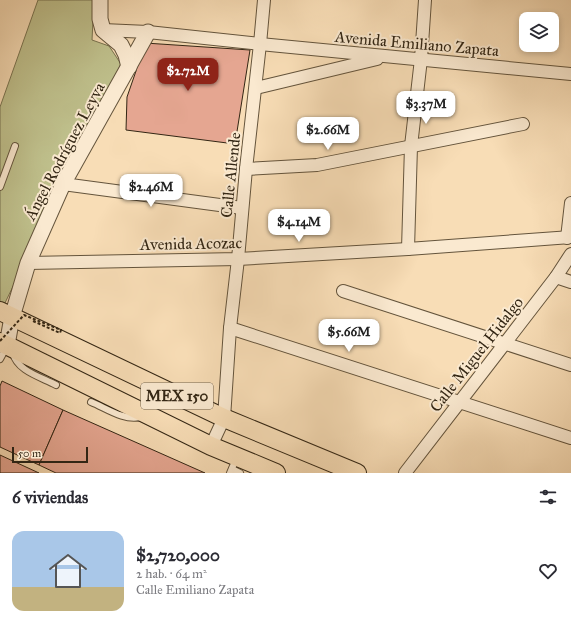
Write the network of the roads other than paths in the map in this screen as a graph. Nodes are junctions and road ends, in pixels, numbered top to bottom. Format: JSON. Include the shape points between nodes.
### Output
{"nodes":[{"id":1,"x":100,"y":0,"type":"edge"},
{"id":2,"x":264,"y":0,"type":"edge"},
{"id":3,"x":425,"y":0,"type":"edge"},
{"id":4,"x":103,"y":30,"type":"junction"},
{"id":5,"x":148,"y":32,"type":"junction"},
{"id":6,"x":260,"y":44,"type":"junction"},
{"id":7,"x":386,"y":56,"type":"junction"},
{"id":8,"x":422,"y":59,"type":"junction"},
{"id":9,"x":129,"y":67,"type":"junction"},
{"id":10,"x":571,"y":74,"type":"edge"},
{"id":11,"x":256,"y":88,"type":"junction"},
{"id":12,"x":523,"y":124,"type":"dead end"},
{"id":13,"x":15,"y":146,"type":"dead end"},
{"id":14,"x":411,"y":146,"type":"junction"},
{"id":15,"x":246,"y":169,"type":"junction"},
{"id":16,"x":64,"y":184,"type":"junction"},
{"id":17,"x":0,"y":187,"type":"edge"},
{"id":18,"x":571,"y":203,"type":"edge"},
{"id":19,"x":242,"y":208,"type":"junction"},
{"id":20,"x":569,"y":238,"type":"edge"},
{"id":21,"x":408,"y":249,"type":"junction"},
{"id":22,"x":571,"y":254,"type":"edge"},
{"id":23,"x":238,"y":258,"type":"junction"},
{"id":24,"x":28,"y":263,"type":"junction"},
{"id":25,"x":556,"y":277,"type":"junction"},
{"id":26,"x":571,"y":282,"type":"edge"},
{"id":27,"x":343,"y":290,"type":"dead end"},
{"id":28,"x":6,"y":314,"type":"edge"},
{"id":29,"x":230,"y":328,"type":"junction"},
{"id":30,"x":505,"y":343,"type":"junction"},
{"id":31,"x":4,"y":347,"type":"edge"},
{"id":32,"x":571,"y":366,"type":"edge"},
{"id":33,"x":56,"y":385,"type":"dead end"},
{"id":34,"x":91,"y":402,"type":"dead end"},
{"id":35,"x":460,"y":402,"type":"junction"},
{"id":36,"x":148,"y":415,"type":"junction"},
{"id":37,"x":224,"y":418,"type":"junction"},
{"id":38,"x":571,"y":438,"type":"edge"},
{"id":39,"x":211,"y":446,"type":"junction"},
{"id":40,"x":235,"y":468,"type":"edge"},
{"id":41,"x":276,"y":473,"type":"edge"},
{"id":42,"x":357,"y":473,"type":"edge"},
{"id":43,"x":405,"y":473,"type":"edge"}],
"edges":[{"from":1,"to":4,"type":"street"},
{"from":2,"to":6,"type":"street","name":"Calle Allende"},
{"from":3,"to":8,"type":"street"},
{"from":4,"to":5,"type":"street","name":"Avenida Emiliano Zapata"},
{"from":4,"to":9,"type":"street","via":[[121,45]]},
{"from":5,"to":6,"type":"street","name":"Avenida Emiliano Zapata"},
{"from":5,"to":9,"type":"street","name":"Ángel Rodríguez Leyva"},
{"from":6,"to":7,"type":"street","name":"Avenida Emiliano Zapata"},
{"from":6,"to":11,"type":"street","name":"Calle Allende"},
{"from":7,"to":8,"type":"street","name":"Avenida Emiliano Zapata"},
{"from":7,"to":11,"type":"street"},
{"from":8,"to":10,"type":"street","name":"Avenida Emiliano Zapata"},
{"from":8,"to":14,"type":"street"},
{"from":9,"to":16,"type":"street","name":"Ángel Rodríguez Leyva"},
{"from":11,"to":15,"type":"street","name":"Calle Allende"},
{"from":12,"to":14,"type":"street"},
{"from":13,"to":17,"type":"lane"},
{"from":14,"to":15,"type":"street","via":[[317,165]]},
{"from":14,"to":21,"type":"street"},
{"from":15,"to":19,"type":"street","name":"Calle Allende"},
{"from":16,"to":19,"type":"street"},
{"from":16,"to":24,"type":"street","name":"Ángel Rodríguez Leyva"},
{"from":18,"to":20,"type":"street"},
{"from":19,"to":23,"type":"street","name":"Calle Allende"},
{"from":20,"to":21,"type":"street","name":"Avenida Acozac"},
{"from":21,"to":23,"type":"street","name":"Avenida Acozac"},
{"from":22,"to":25,"type":"street","name":"Calle Miguel Hidalgo"},
{"from":23,"to":24,"type":"street","name":"Avenida Acozac"},
{"from":23,"to":29,"type":"street","name":"Calle Allende"},
{"from":24,"to":28,"type":"street","name":"Ángel Rodríguez Leyva"},
{"from":25,"to":26,"type":"street"},
{"from":25,"to":30,"type":"street","name":"Calle Miguel Hidalgo"},
{"from":27,"to":30,"type":"street"},
{"from":28,"to":31,"type":"street","name":"Ángel Rodríguez Leyva"},
{"from":28,"to":37,"type":"main road","number":"MEX 150"},
{"from":29,"to":35,"type":"street"},
{"from":29,"to":37,"type":"street","name":"Calle Allende"},
{"from":30,"to":32,"type":"street"},
{"from":30,"to":35,"type":"street","name":"Calle Miguel Hidalgo"},
{"from":31,"to":33,"type":"lane","via":[[19,366]]},
{"from":31,"to":36,"type":"main road","number":"MEX 150"},
{"from":34,"to":36,"type":"lane","via":[[122,416],[136,418]]},
{"from":35,"to":38,"type":"street"},
{"from":35,"to":43,"type":"street","name":"Calle Miguel Hidalgo"},
{"from":36,"to":39,"type":"main road","number":"MEX 150"},
{"from":37,"to":39,"type":"street","name":"Calle Allende"},
{"from":37,"to":42,"type":"main road","number":"MEX 150"},
{"from":39,"to":40,"type":"main road","number":"MEX 150"},
{"from":40,"to":41,"type":"main road","number":"MEX 150"}]}
